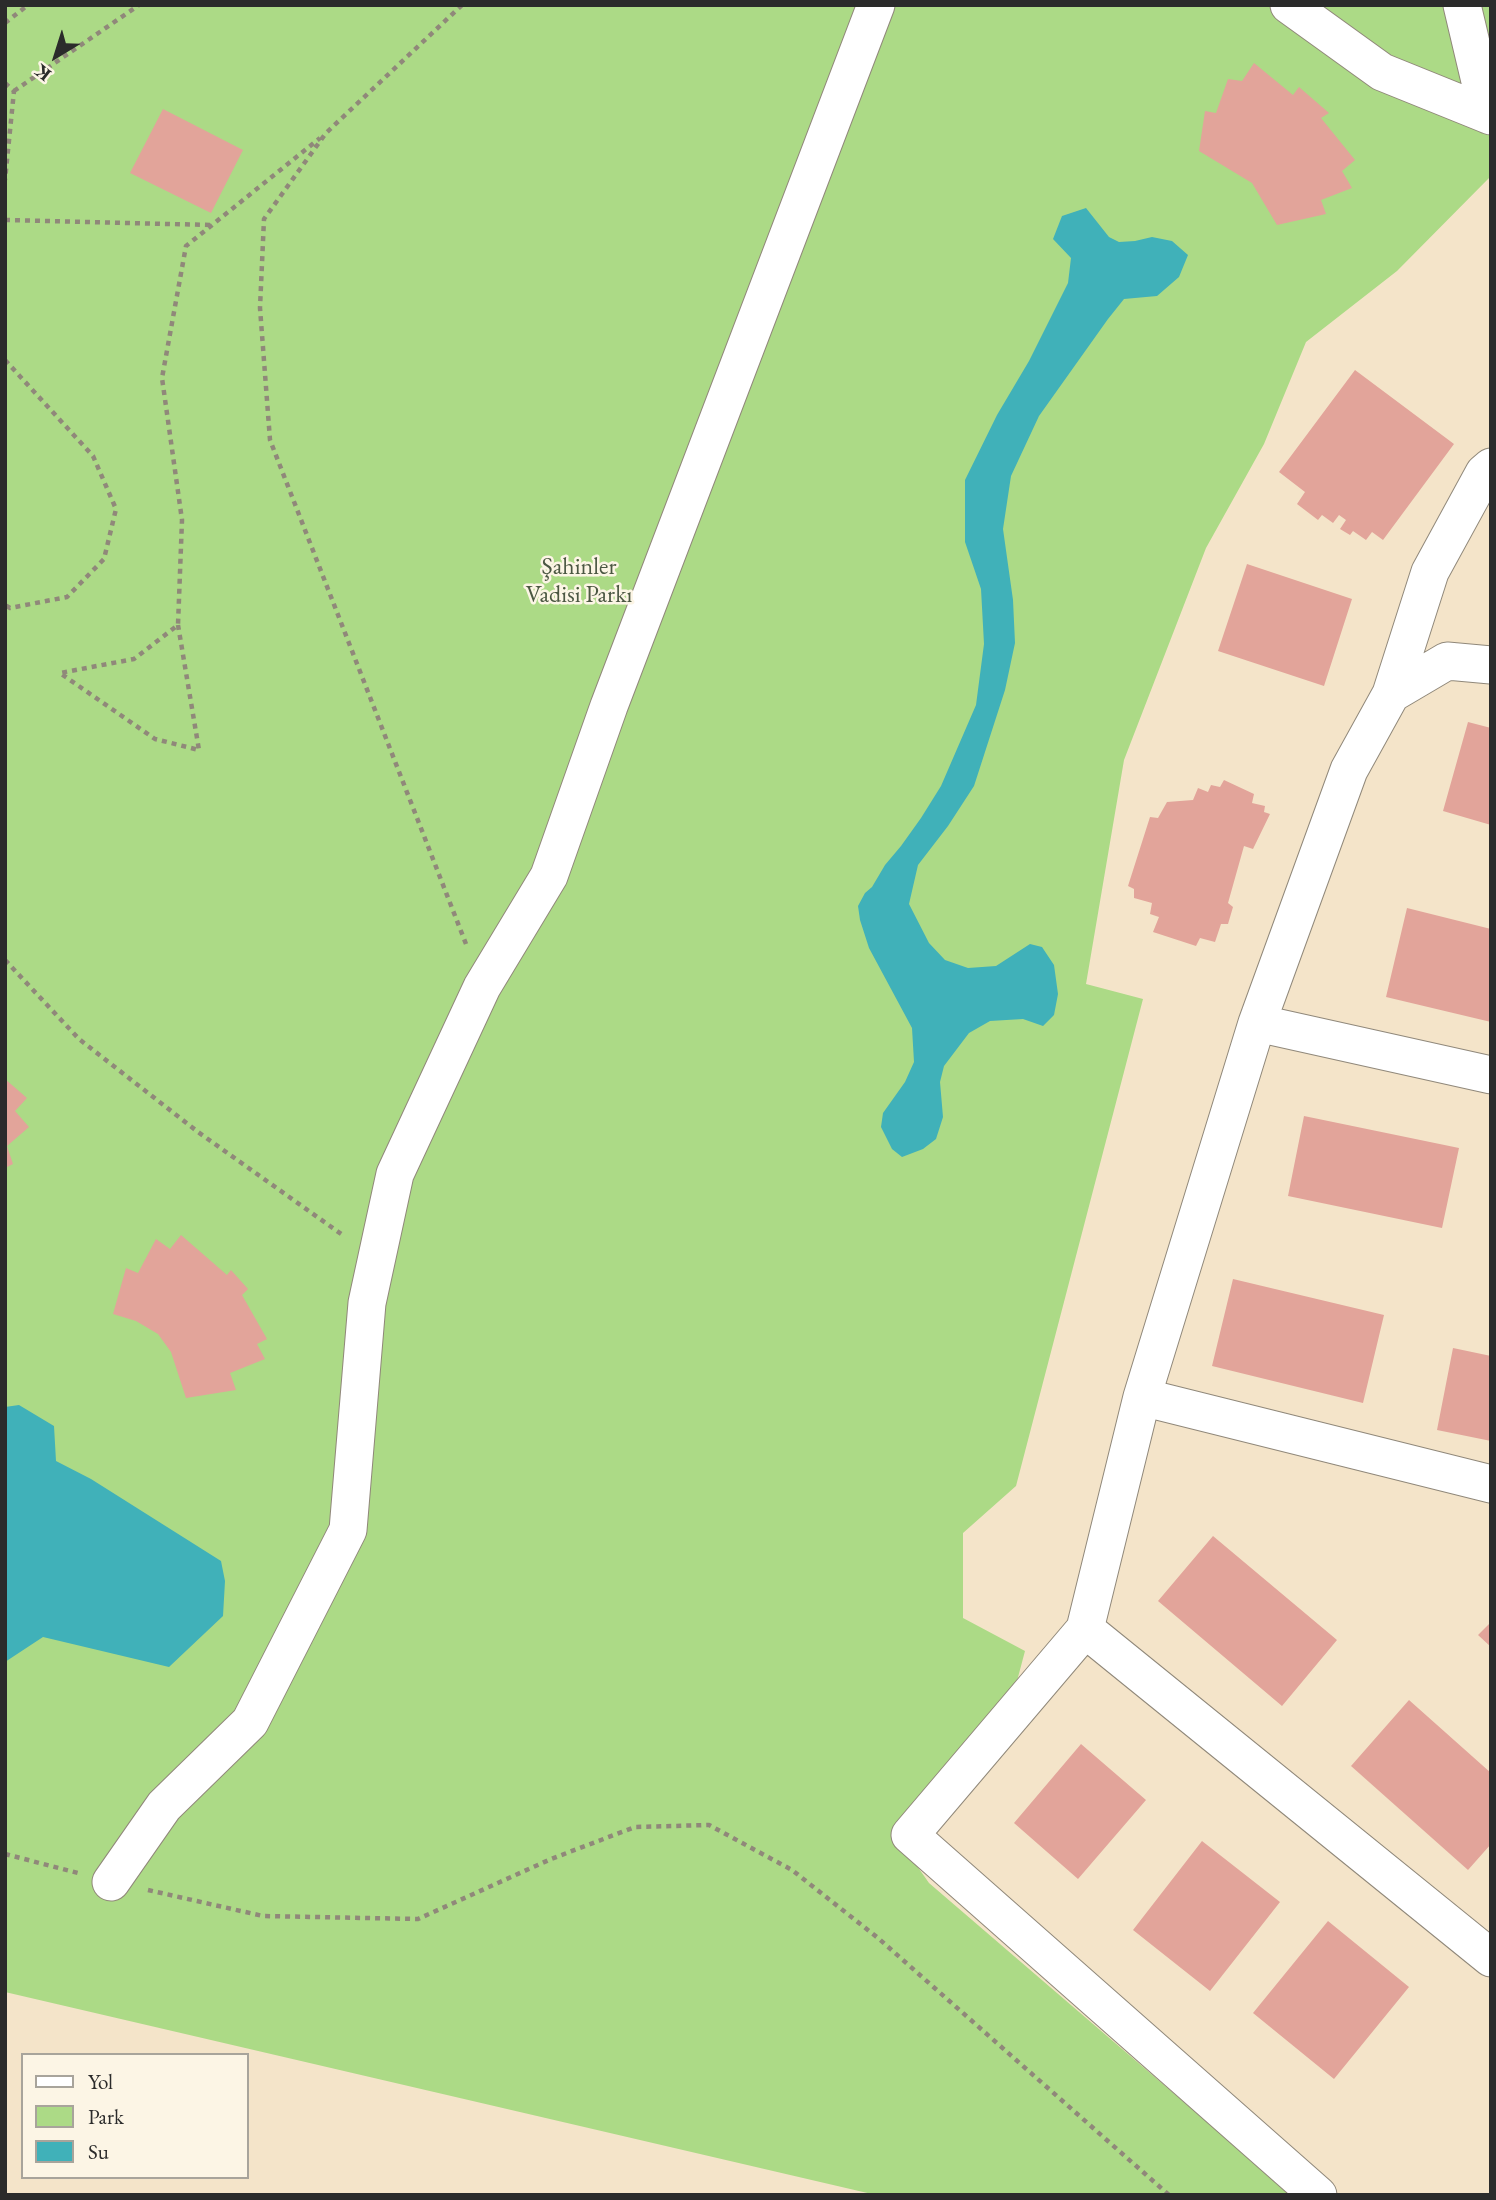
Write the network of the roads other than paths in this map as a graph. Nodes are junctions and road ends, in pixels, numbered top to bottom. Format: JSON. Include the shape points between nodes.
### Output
{"nodes":[{"id":1,"x":876,"y":5,"type":"edge"},
{"id":2,"x":1289,"y":5,"type":"edge"},
{"id":3,"x":1462,"y":5,"type":"edge"},
{"id":4,"x":1490,"y":116,"type":"edge"},
{"id":5,"x":1491,"y":467,"type":"edge"},
{"id":6,"x":1491,"y":665,"type":"edge"},
{"id":7,"x":1391,"y":694,"type":"junction"},
{"id":8,"x":1257,"y":1023,"type":"junction"},
{"id":9,"x":1491,"y":1075,"type":"edge"},
{"id":10,"x":1142,"y":1397,"type":"junction"},
{"id":11,"x":1491,"y":1484,"type":"edge"},
{"id":12,"x":1085,"y":1629,"type":"junction"},
{"id":13,"x":111,"y":1882,"type":"road end"},
{"id":14,"x":1491,"y":1958,"type":"edge"},
{"id":15,"x":1318,"y":2195,"type":"edge"}],
"edges":[{"from":1,"to":13,"type":"street","via":[[609,706],[549,876],[482,987],[395,1174],[367,1303],[348,1530],[250,1722],[164,1806]]},
{"from":2,"to":4,"type":"street","via":[[1382,72]]},
{"from":3,"to":4,"type":"street"},
{"from":5,"to":7,"type":"street","via":[[1430,572]]},
{"from":6,"to":7,"type":"street","via":[[1447,661]]},
{"from":7,"to":8,"type":"street","via":[[1349,770]]},
{"from":8,"to":9,"type":"street"},
{"from":8,"to":10,"type":"street"},
{"from":10,"to":11,"type":"street"},
{"from":10,"to":12,"type":"street"},
{"from":12,"to":14,"type":"street"},
{"from":12,"to":15,"type":"street","via":[[910,1835]]}]}
